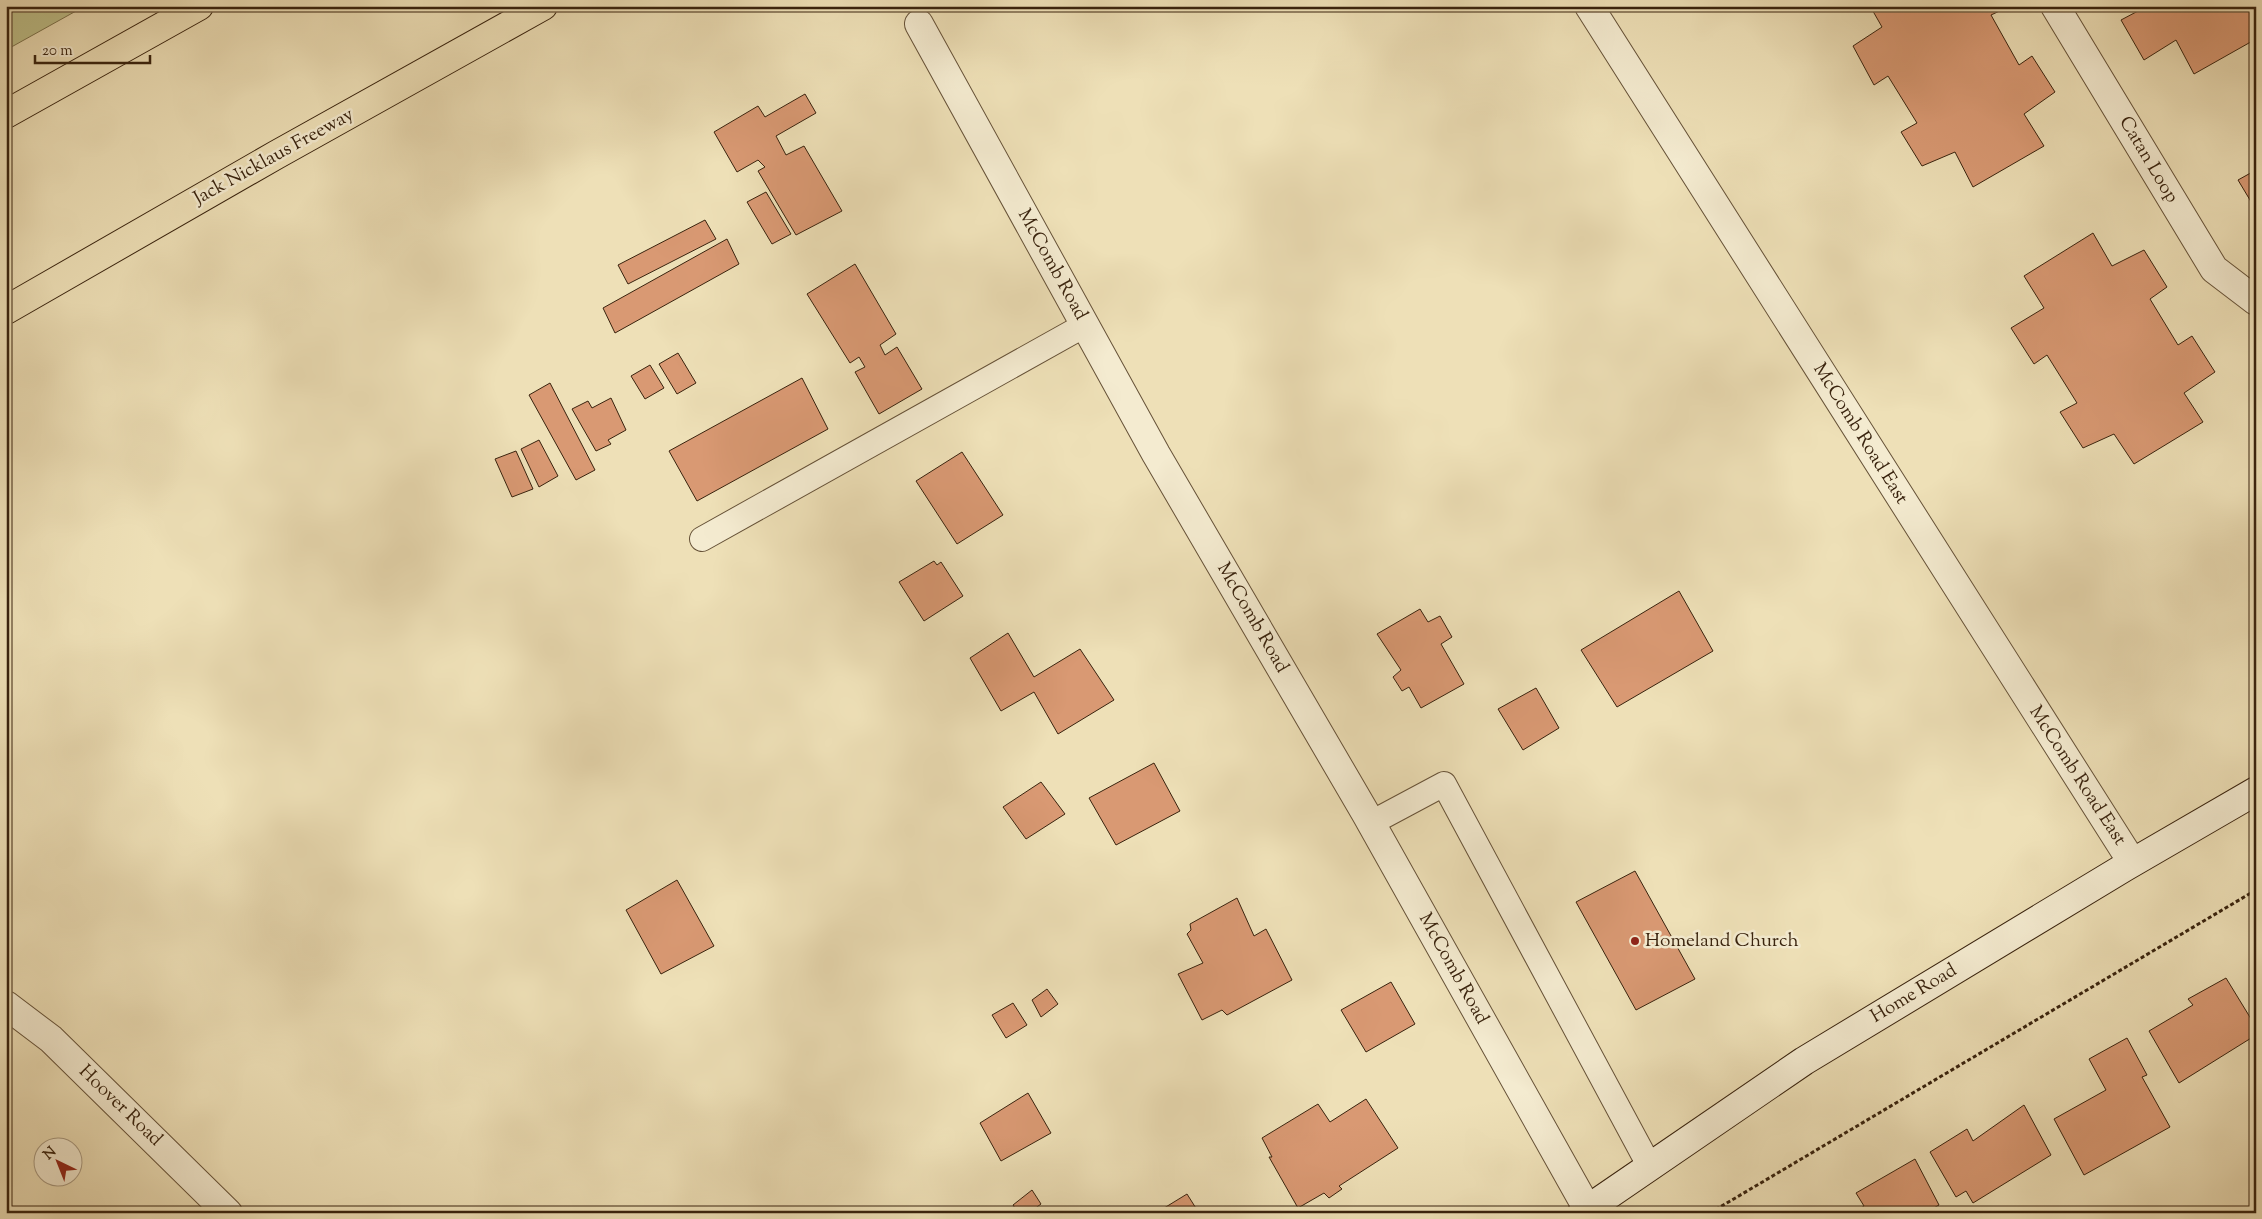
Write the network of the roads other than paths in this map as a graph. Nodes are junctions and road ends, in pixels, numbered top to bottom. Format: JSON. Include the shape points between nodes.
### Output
{"nodes":[{"id":1,"x":200,"y":6,"type":"edge"},
{"id":2,"x":543,"y":6,"type":"edge"},
{"id":3,"x":1589,"y":6,"type":"edge"},
{"id":4,"x":2056,"y":6,"type":"edge"},
{"id":5,"x":919,"y":24,"type":"dead end"},
{"id":6,"x":6,"y":114,"type":"edge"},
{"id":7,"x":2256,"y":301,"type":"edge"},
{"id":8,"x":6,"y":310,"type":"edge"},
{"id":9,"x":1085,"y":325,"type":"junction"},
{"id":10,"x":702,"y":539,"type":"dead end"},
{"id":11,"x":2256,"y":791,"type":"edge"},
{"id":12,"x":1371,"y":823,"type":"junction"},
{"id":13,"x":2132,"y":862,"type":"junction"},
{"id":14,"x":6,"y":1005,"type":"edge"},
{"id":15,"x":1650,"y":1167,"type":"junction"},
{"id":16,"x":1585,"y":1211,"type":"edge"},
{"id":17,"x":228,"y":1213,"type":"edge"}],
"edges":[{"from":1,"to":6,"type":"highway"},
{"from":2,"to":8,"type":"highway","name":"Jack Nicklaus Freeway"},
{"from":3,"to":13,"type":"street","name":"McComb Road East"},
{"from":4,"to":7,"type":"street","name":"Catan Loop","via":[[2214,269]]},
{"from":5,"to":9,"type":"street","name":"McComb Road"},
{"from":9,"to":10,"type":"lane"},
{"from":9,"to":12,"type":"street","name":"McComb Road","via":[[1156,454]]},
{"from":11,"to":13,"type":"street","name":"Home Road"},
{"from":12,"to":15,"type":"lane","via":[[1444,784]]},
{"from":12,"to":16,"type":"street","name":"McComb Road"},
{"from":13,"to":15,"type":"street","name":"Home Road","via":[[1804,1061]]},
{"from":14,"to":17,"type":"street","name":"Hoover Road","via":[[51,1039]]},
{"from":15,"to":16,"type":"street","name":"Home Road"}]}
